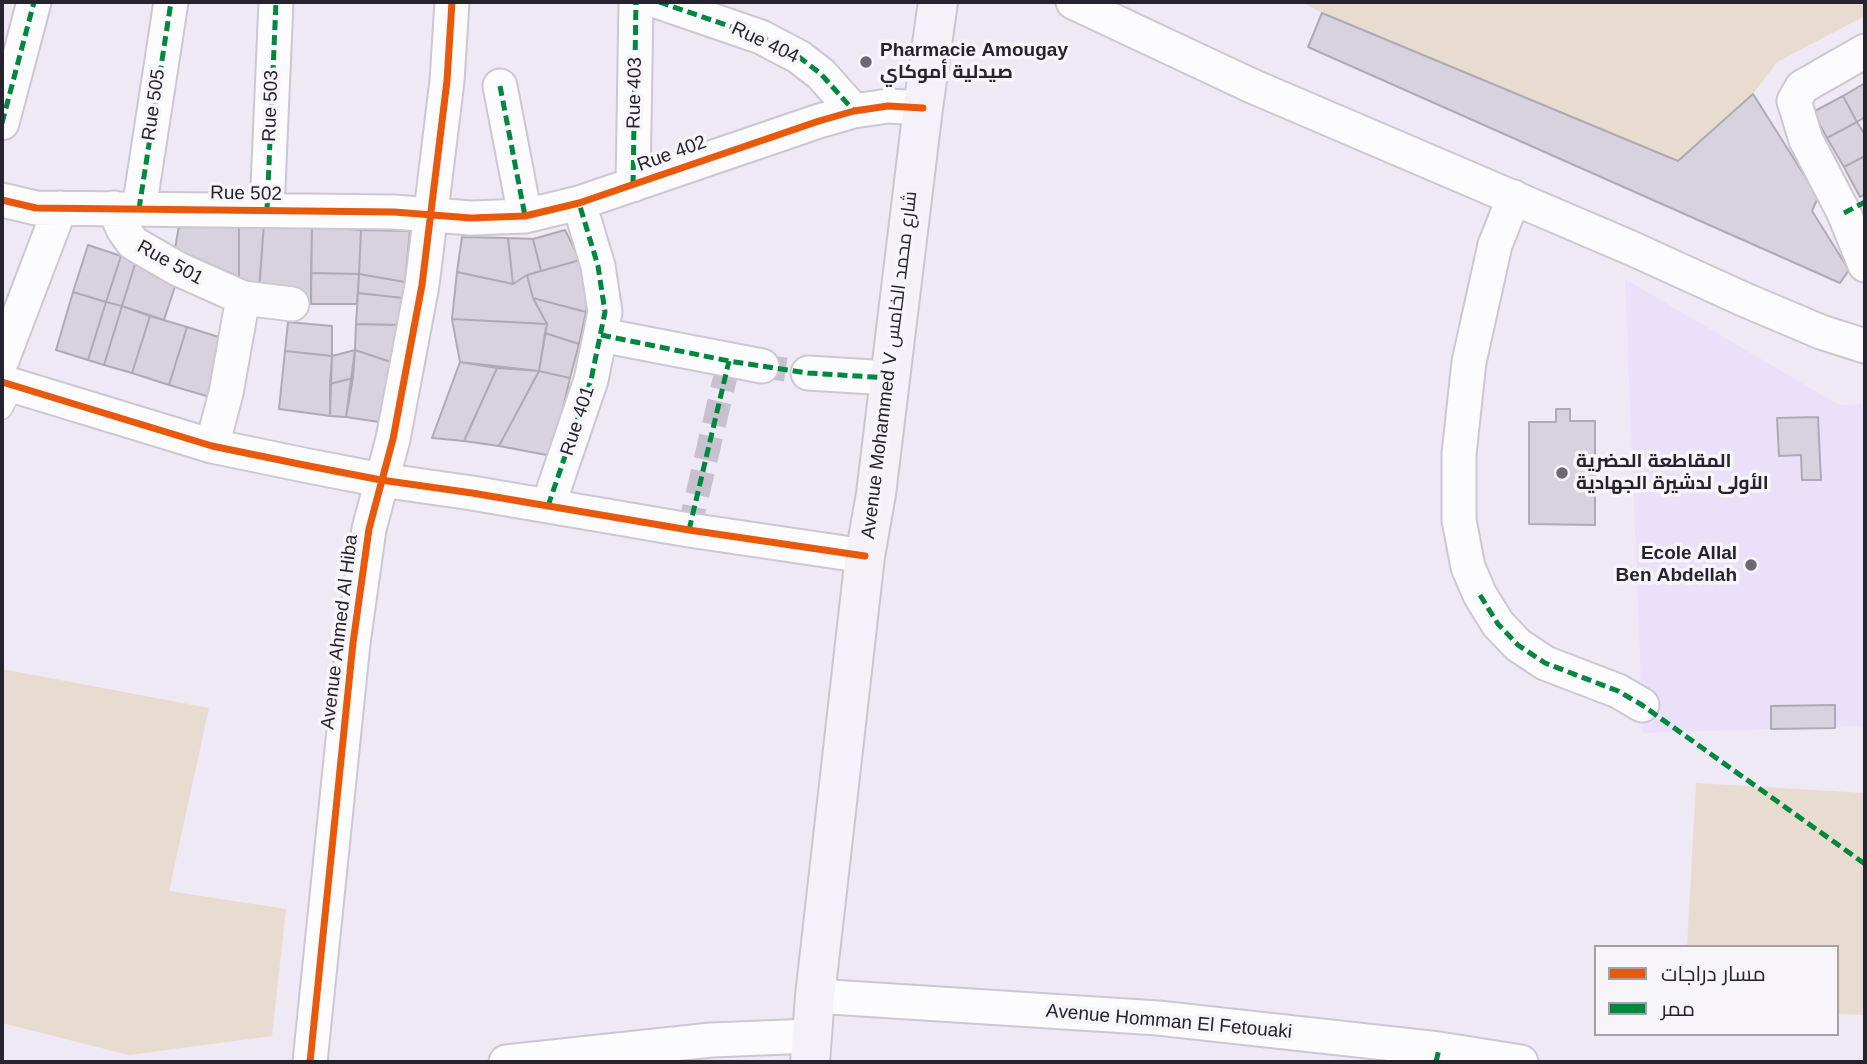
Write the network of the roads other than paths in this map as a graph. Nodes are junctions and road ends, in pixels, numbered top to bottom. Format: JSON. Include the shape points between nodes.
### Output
{"nodes":[{"id":1,"x":34,"y":2,"type":"edge"},
{"id":2,"x":171,"y":2,"type":"edge"},
{"id":3,"x":276,"y":2,"type":"edge"},
{"id":4,"x":452,"y":2,"type":"edge"},
{"id":5,"x":636,"y":2,"type":"edge"},
{"id":6,"x":659,"y":2,"type":"edge"},
{"id":7,"x":938,"y":2,"type":"edge"},
{"id":8,"x":1073,"y":2,"type":"edge"},
{"id":9,"x":1865,"y":51,"type":"edge"},
{"id":10,"x":500,"y":86,"type":"dead end"},
{"id":11,"x":923,"y":108,"type":"junction"},
{"id":12,"x":854,"y":111,"type":"junction"},
{"id":13,"x":2,"y":123,"type":"edge"},
{"id":14,"x":633,"y":185,"type":"junction"},
{"id":15,"x":1514,"y":197,"type":"junction"},
{"id":16,"x":2,"y":200,"type":"edge"},
{"id":17,"x":579,"y":203,"type":"junction"},
{"id":18,"x":60,"y":208,"type":"junction"},
{"id":19,"x":1854,"y":208,"type":"edge"},
{"id":20,"x":127,"y":209,"type":"junction"},
{"id":21,"x":267,"y":210,"type":"junction"},
{"id":22,"x":430,"y":216,"type":"junction"},
{"id":23,"x":525,"y":216,"type":"junction"},
{"id":24,"x":1865,"y":265,"type":"edge"},
{"id":25,"x":243,"y":298,"type":"junction"},
{"id":26,"x":292,"y":304,"type":"dead end"},
{"id":27,"x":601,"y":335,"type":"junction"},
{"id":28,"x":1865,"y":346,"type":"edge"},
{"id":29,"x":762,"y":366,"type":"tunnel mouth"},
{"id":30,"x":808,"y":373,"type":"tunnel mouth"},
{"id":31,"x":889,"y":378,"type":"junction"},
{"id":32,"x":5,"y":385,"type":"edge"},
{"id":33,"x":212,"y":446,"type":"junction"},
{"id":34,"x":381,"y":480,"type":"junction"},
{"id":35,"x":548,"y":506,"type":"junction"},
{"id":36,"x":865,"y":556,"type":"junction"},
{"id":37,"x":1642,"y":705,"type":"dead end"},
{"id":38,"x":815,"y":996,"type":"junction"},
{"id":39,"x":811,"y":1049,"type":"edge"},
{"id":40,"x":1437,"y":1056,"type":"edge"},
{"id":41,"x":310,"y":1062,"type":"edge"},
{"id":42,"x":506,"y":1062,"type":"edge"},
{"id":43,"x":1521,"y":1062,"type":"edge"}],
"edges":[{"from":1,"to":13,"type":"street"},
{"from":2,"to":20,"type":"street","name":"Rue 505"},
{"from":3,"to":21,"type":"street","name":"Rue 503"},
{"from":4,"to":22,"type":"street","name":"Avenue Ahmed Al Hiba"},
{"from":5,"to":14,"type":"street","name":"Rue 403"},
{"from":6,"to":12,"type":"street","name":"Rue 404","via":[[761,37],[799,57]]},
{"from":7,"to":11,"type":"main road","name":"Avenue Mohammed V شارع محمد الخامس"},
{"from":8,"to":15,"type":"street","via":[[1252,86]]},
{"from":9,"to":19,"type":"street","via":[[1802,87],[1794,101],[1806,140]]},
{"from":10,"to":23,"type":"street"},
{"from":11,"to":12,"type":"street","name":"Rue 402","via":[[888,106]]},
{"from":11,"to":31,"type":"main road","name":"Avenue Mohammed V شارع محمد الخامس"},
{"from":12,"to":14,"type":"street","name":"Rue 402"},
{"from":14,"to":17,"type":"street","name":"Rue 402"},
{"from":15,"to":28,"type":"street","via":[[1743,299]]},
{"from":15,"to":37,"type":"street","via":[[1495,245],[1469,362],[1459,454],[1459,520],[1468,567],[1498,624],[1518,645],[1545,663]]},
{"from":16,"to":18,"type":"street","name":"Rue 502"},
{"from":17,"to":23,"type":"street","name":"Rue 402"},
{"from":17,"to":27,"type":"street","name":"Rue 401","via":[[602,289]]},
{"from":18,"to":20,"type":"street","name":"Rue 502"},
{"from":18,"to":32,"type":"street"},
{"from":19,"to":24,"type":"street"},
{"from":20,"to":21,"type":"street","name":"Rue 502"},
{"from":20,"to":25,"type":"street","name":"Rue 501","via":[[123,229],[133,243],[178,270]]},
{"from":21,"to":22,"type":"street","name":"Rue 502"},
{"from":22,"to":23,"type":"street","name":"Rue 402"},
{"from":22,"to":34,"type":"street","name":"Avenue Ahmed Al Hiba","via":[[422,285]]},
{"from":25,"to":26,"type":"street","name":"Rue 501"},
{"from":25,"to":33,"type":"street"},
{"from":27,"to":29,"type":"street"},
{"from":27,"to":35,"type":"street","name":"Rue 401","via":[[591,380]]},
{"from":30,"to":31,"type":"street"},
{"from":31,"to":36,"type":"main road","name":"Avenue Mohammed V شارع محمد الخامس"},
{"from":32,"to":33,"type":"street"},
{"from":33,"to":34,"type":"street"},
{"from":34,"to":35,"type":"street"},
{"from":34,"to":41,"type":"street","name":"Avenue Ahmed Al Hiba","via":[[369,529],[353,643]]},
{"from":35,"to":36,"type":"street"},
{"from":36,"to":38,"type":"main road","name":"Avenue Mohammed V شارع محمد الخامس"},
{"from":38,"to":39,"type":"main road","name":"Avenue Mohammed V شارع محمد الخامس"},
{"from":38,"to":40,"type":"street","name":"Avenue Homman El Fetouaki","via":[[1158,1018]]},
{"from":39,"to":42,"type":"street","via":[[711,1040]]},
{"from":40,"to":43,"type":"street","name":"Avenue Homman El Fetouaki"}]}
